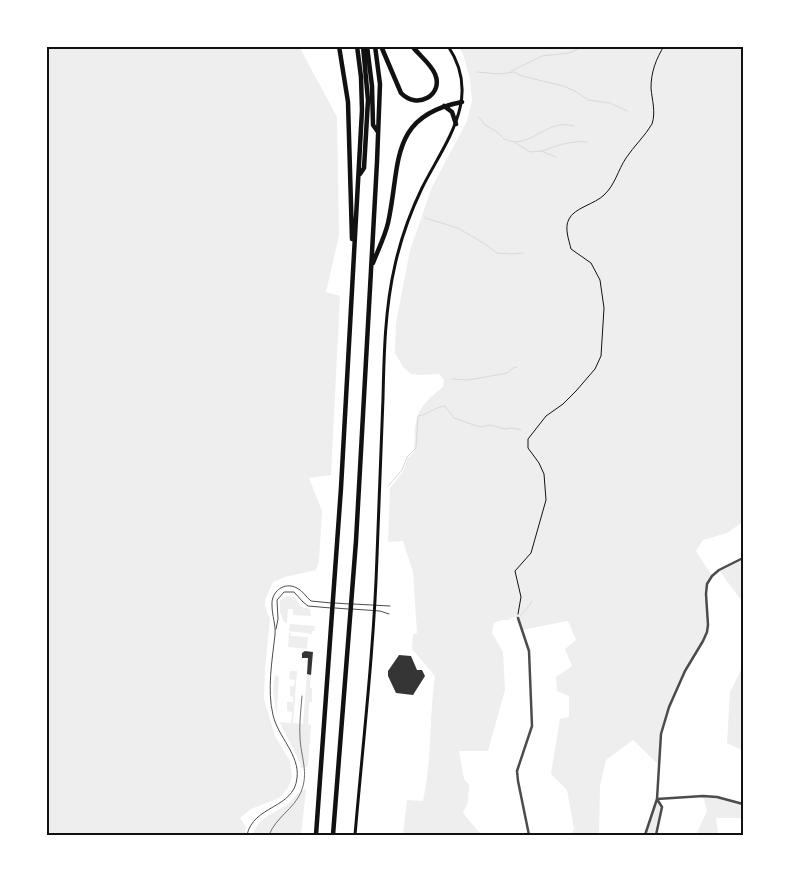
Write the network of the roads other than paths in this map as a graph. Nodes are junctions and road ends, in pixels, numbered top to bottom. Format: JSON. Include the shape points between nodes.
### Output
{"nodes":[{"id":1,"x":338,"y":46,"type":"edge"},
{"id":2,"x":357,"y":46,"type":"edge"},
{"id":3,"x":363,"y":46,"type":"edge"},
{"id":4,"x":367,"y":46,"type":"edge"},
{"id":5,"x":375,"y":46,"type":"edge"},
{"id":6,"x":381,"y":46,"type":"edge"},
{"id":7,"x":412,"y":46,"type":"edge"},
{"id":8,"x":448,"y":46,"type":"edge"},
{"id":9,"x":462,"y":102,"type":"junction"},
{"id":10,"x":444,"y":106,"type":"junction"},
{"id":11,"x":456,"y":124,"type":"junction"},
{"id":12,"x":379,"y":133,"type":"junction"},
{"id":13,"x":359,"y":175,"type":"junction"},
{"id":14,"x":371,"y":268,"type":"junction"},
{"id":15,"x":353,"y":272,"type":"junction"},
{"id":16,"x":743,"y":558,"type":"edge"},
{"id":17,"x":374,"y":606,"type":"junction"},
{"id":18,"x":390,"y":606,"type":"dead end"},
{"id":19,"x":373,"y":610,"type":"junction"},
{"id":20,"x":389,"y":614,"type":"dead end"},
{"id":21,"x":518,"y":618,"type":"road end"},
{"id":22,"x":275,"y":632,"type":"junction"},
{"id":23,"x":657,"y":799,"type":"junction"},
{"id":24,"x":743,"y":804,"type":"edge"},
{"id":25,"x":248,"y":835,"type":"edge"},
{"id":26,"x":316,"y":835,"type":"edge"},
{"id":27,"x":333,"y":835,"type":"edge"},
{"id":28,"x":355,"y":835,"type":"edge"},
{"id":29,"x":529,"y":835,"type":"edge"},
{"id":30,"x":645,"y":835,"type":"edge"},
{"id":31,"x":656,"y":835,"type":"edge"}],
"edges":[{"from":1,"to":15,"type":"highway","via":[[349,112]]},
{"from":2,"to":13,"type":"highway","via":[[362,92]]},
{"from":3,"to":13,"type":"highway","via":[[368,109],[364,168]]},
{"from":4,"to":12,"type":"highway","via":[[373,125]]},
{"from":5,"to":12,"type":"highway","via":[[380,84]]},
{"from":6,"to":7,"type":"highway","via":[[401,93],[418,101],[433,93],[436,77]]},
{"from":8,"to":9,"type":"main road","via":[[460,72]]},
{"from":9,"to":10,"type":"highway"},
{"from":9,"to":11,"type":"main road"},
{"from":10,"to":11,"type":"highway","via":[[452,112]]},
{"from":10,"to":14,"type":"highway","via":[[421,118],[403,142],[388,225]]},
{"from":11,"to":17,"type":"main road","via":[[411,213],[398,252],[390,292],[385,339]]},
{"from":12,"to":14,"type":"highway"},
{"from":13,"to":15,"type":"highway"},
{"from":14,"to":27,"type":"highway","via":[[350,620]]},
{"from":15,"to":26,"type":"highway","via":[[333,618]]},
{"from":16,"to":23,"type":"street","via":[[719,570],[707,584],[707,632],[669,707],[661,734]]},
{"from":17,"to":18,"type":"lane"},
{"from":17,"to":19,"type":"main road"},
{"from":17,"to":22,"type":"lane","via":[[311,601],[300,589],[287,586],[273,596]]},
{"from":19,"to":20,"type":"lane"},
{"from":19,"to":22,"type":"lane","via":[[308,606],[294,592],[288,591],[277,600]]},
{"from":19,"to":28,"type":"main road"},
{"from":21,"to":29,"type":"street","via":[[529,651],[532,726],[517,771]]},
{"from":22,"to":25,"type":"lane","via":[[271,706],[276,726],[296,762],[297,780],[286,799],[256,816]]},
{"from":23,"to":24,"type":"street","via":[[703,796]]},
{"from":23,"to":30,"type":"street"},
{"from":23,"to":31,"type":"street","via":[[662,808]]}]}
